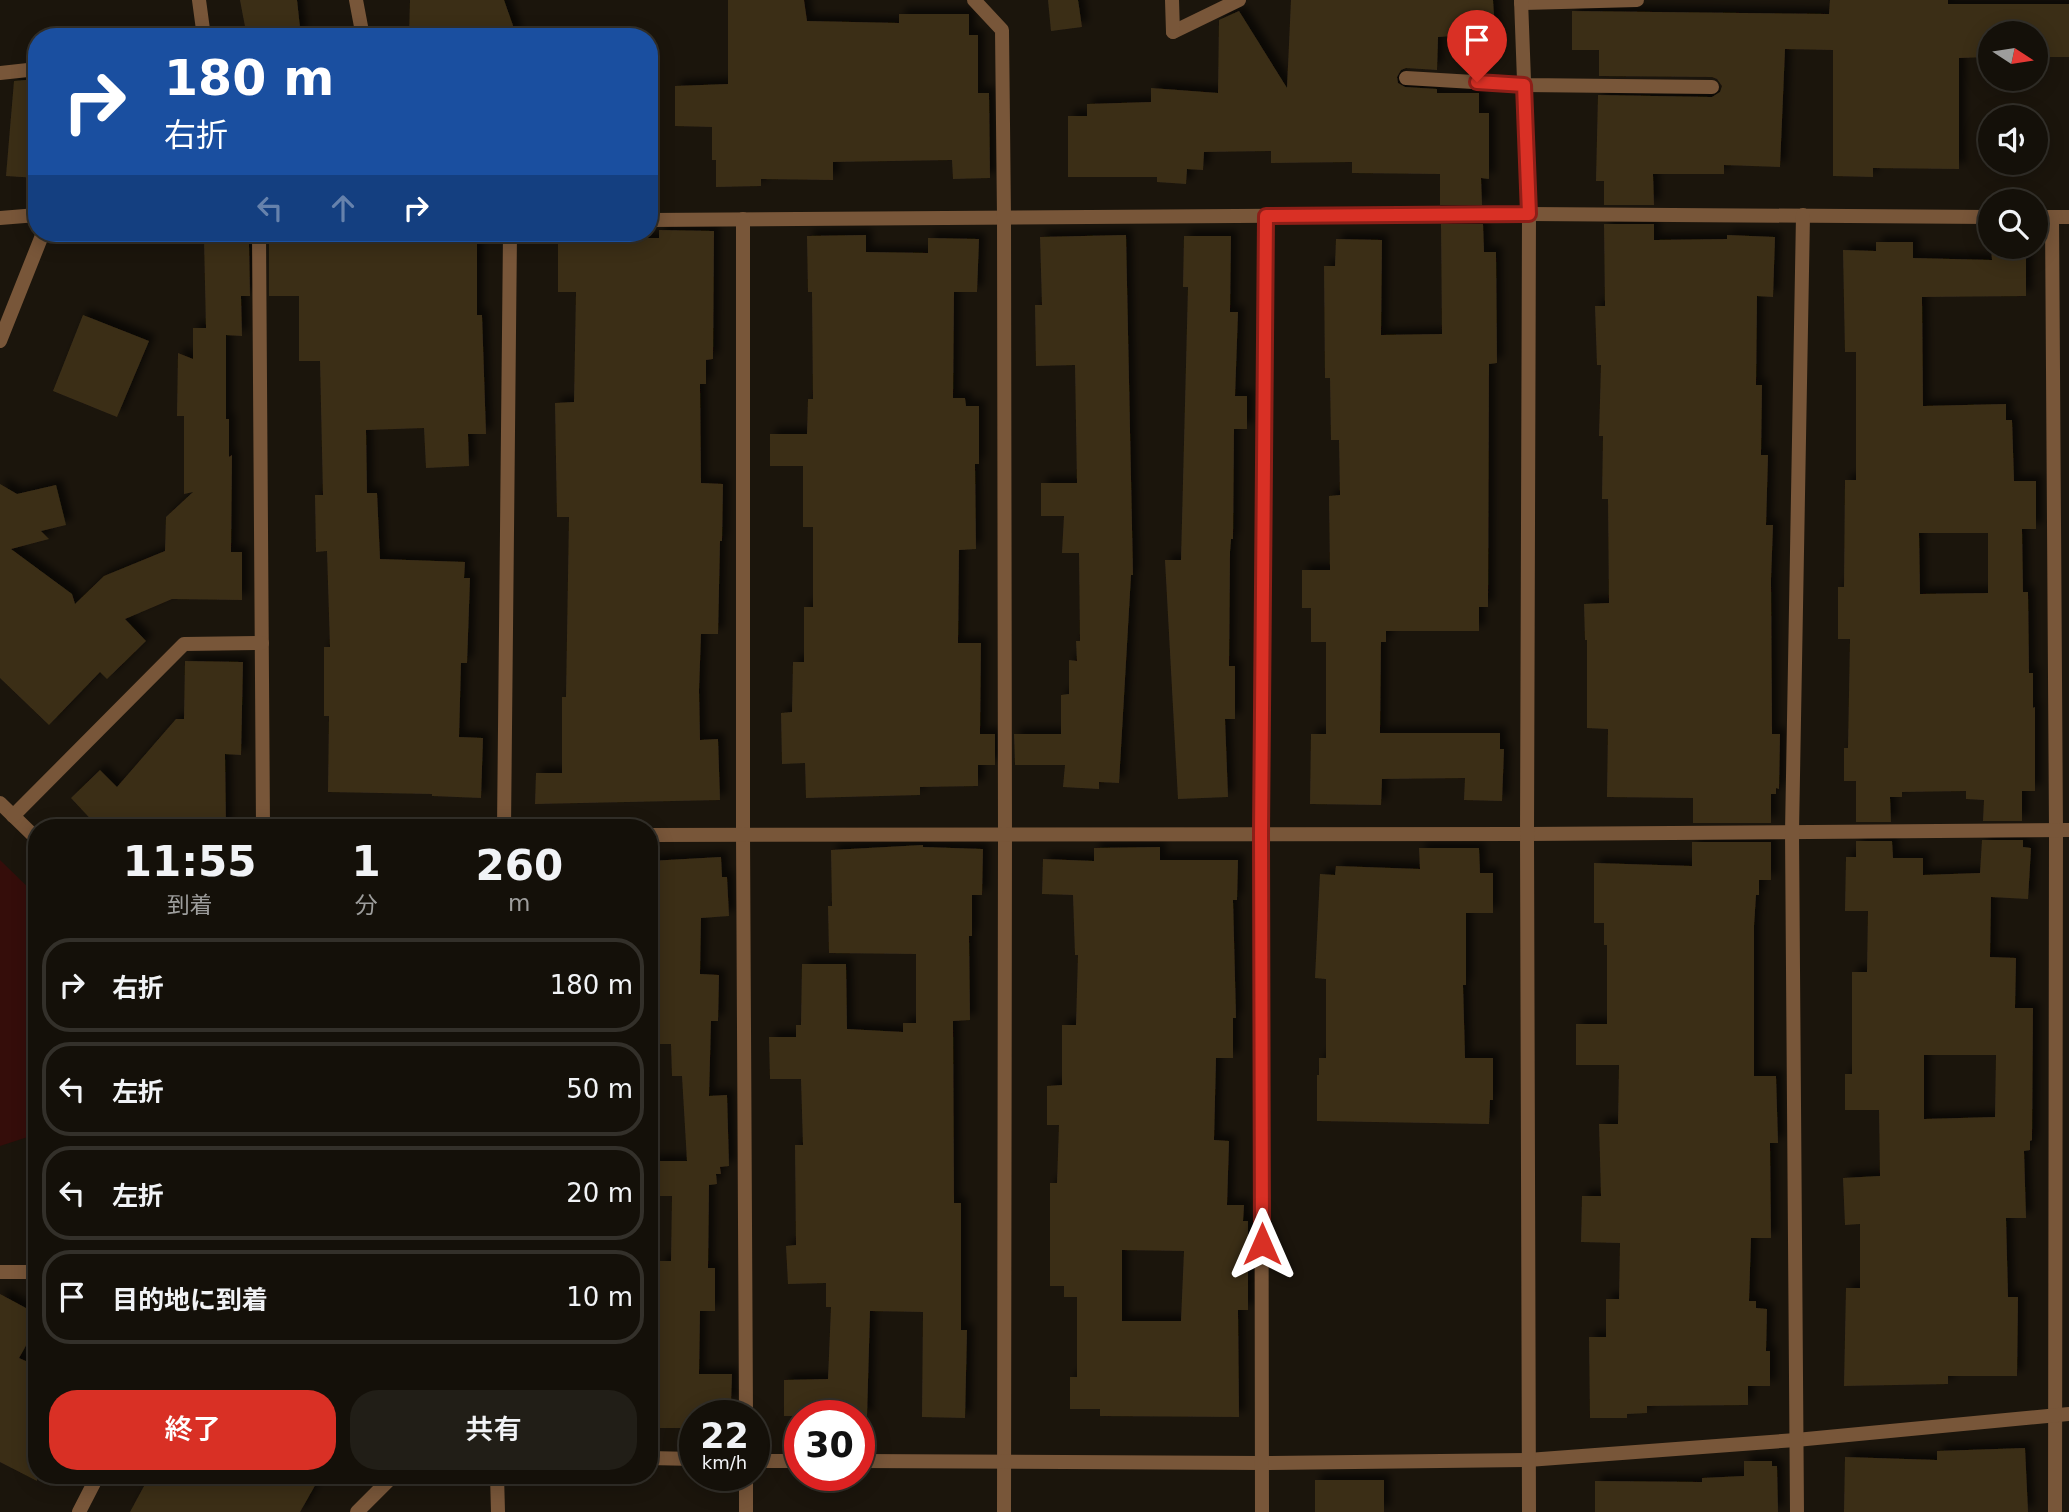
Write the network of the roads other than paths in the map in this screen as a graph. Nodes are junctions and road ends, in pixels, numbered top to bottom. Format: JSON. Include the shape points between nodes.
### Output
{"nodes":[{"id":1,"x":199,"y":0,"type":"edge"},
{"id":2,"x":356,"y":0,"type":"edge"},
{"id":3,"x":974,"y":0,"type":"edge"},
{"id":4,"x":1172,"y":0,"type":"edge"},
{"id":5,"x":1239,"y":0,"type":"edge"},
{"id":6,"x":1637,"y":0,"type":"edge"},
{"id":7,"x":1521,"y":2,"type":"edge"},
{"id":8,"x":203,"y":28,"type":"edge"},
{"id":9,"x":361,"y":28,"type":"edge"},
{"id":10,"x":28,"y":70,"type":"edge"},
{"id":11,"x":0,"y":73,"type":"edge"},
{"id":12,"x":1406,"y":78,"type":"dead end"},
{"id":13,"x":1524,"y":85,"type":"junction"},
{"id":14,"x":1712,"y":87,"type":"dead end"},
{"id":15,"x":1529,"y":214,"type":"junction"},
{"id":16,"x":1803,"y":215,"type":"junction"},
{"id":17,"x":28,"y":216,"type":"edge"},
{"id":18,"x":1266,"y":216,"type":"junction"},
{"id":19,"x":1004,"y":217,"type":"junction"},
{"id":20,"x":1978,"y":217,"type":"edge"},
{"id":21,"x":2048,"y":217,"type":"edge"},
{"id":22,"x":2052,"y":217,"type":"junction"},
{"id":23,"x":2069,"y":217,"type":"edge"},
{"id":24,"x":0,"y":218,"type":"edge"},
{"id":25,"x":743,"y":219,"type":"junction"},
{"id":26,"x":658,"y":220,"type":"edge"},
{"id":27,"x":39,"y":242,"type":"edge"},
{"id":28,"x":259,"y":242,"type":"edge"},
{"id":29,"x":510,"y":242,"type":"edge"},
{"id":30,"x":0,"y":341,"type":"edge"},
{"id":31,"x":262,"y":643,"type":"junction"},
{"id":32,"x":0,"y":803,"type":"edge"},
{"id":33,"x":13,"y":816,"type":"junction"},
{"id":34,"x":263,"y":819,"type":"edge"},
{"id":35,"x":504,"y":819,"type":"edge"},
{"id":36,"x":28,"y":830,"type":"edge"},
{"id":37,"x":2063,"y":830,"type":"edge"},
{"id":38,"x":1792,"y":832,"type":"junction"},
{"id":39,"x":1261,"y":834,"type":"junction"},
{"id":40,"x":1527,"y":834,"type":"junction"},
{"id":41,"x":658,"y":835,"type":"edge"},
{"id":42,"x":743,"y":835,"type":"junction"},
{"id":43,"x":1005,"y":835,"type":"junction"},
{"id":44,"x":0,"y":1272,"type":"edge"},
{"id":45,"x":28,"y":1272,"type":"edge"},
{"id":46,"x":746,"y":1400,"type":"edge"},
{"id":47,"x":2062,"y":1415,"type":"edge"},
{"id":48,"x":1796,"y":1440,"type":"junction"},
{"id":49,"x":658,"y":1458,"type":"edge"},
{"id":50,"x":679,"y":1459,"type":"edge"},
{"id":51,"x":1528,"y":1460,"type":"junction"},
{"id":52,"x":875,"y":1461,"type":"edge"},
{"id":53,"x":1003,"y":1461,"type":"junction"},
{"id":54,"x":1262,"y":1463,"type":"junction"},
{"id":55,"x":93,"y":1484,"type":"edge"},
{"id":56,"x":385,"y":1484,"type":"edge"},
{"id":57,"x":497,"y":1484,"type":"edge"},
{"id":58,"x":746,"y":1491,"type":"edge"},
{"id":59,"x":79,"y":1512,"type":"edge"},
{"id":60,"x":357,"y":1512,"type":"edge"},
{"id":61,"x":498,"y":1512,"type":"edge"},
{"id":62,"x":747,"y":1512,"type":"edge"},
{"id":63,"x":1004,"y":1512,"type":"edge"},
{"id":64,"x":1262,"y":1512,"type":"edge"},
{"id":65,"x":1529,"y":1512,"type":"edge"},
{"id":66,"x":1797,"y":1512,"type":"edge"},
{"id":67,"x":2055,"y":1512,"type":"edge"}],
"edges":[{"from":1,"to":8,"type":"street"},
{"from":2,"to":9,"type":"street"},
{"from":3,"to":19,"type":"street","via":[[1002,30]]},
{"from":4,"to":5,"type":"street","via":[[1174,32]]},
{"from":6,"to":7,"type":"street"},
{"from":7,"to":13,"type":"street"},
{"from":10,"to":11,"type":"street"},
{"from":12,"to":13,"type":"street"},
{"from":13,"to":14,"type":"street"},
{"from":13,"to":15,"type":"street"},
{"from":15,"to":16,"type":"street"},
{"from":15,"to":18,"type":"street"},
{"from":15,"to":40,"type":"street"},
{"from":16,"to":20,"type":"street"},
{"from":16,"to":38,"type":"street"},
{"from":17,"to":24,"type":"street"},
{"from":18,"to":19,"type":"street"},
{"from":18,"to":39,"type":"street"},
{"from":19,"to":25,"type":"street"},
{"from":19,"to":43,"type":"street"},
{"from":21,"to":22,"type":"street"},
{"from":22,"to":23,"type":"street"},
{"from":22,"to":37,"type":"street"},
{"from":25,"to":26,"type":"street"},
{"from":25,"to":42,"type":"street"},
{"from":27,"to":30,"type":"street"},
{"from":28,"to":31,"type":"street"},
{"from":29,"to":35,"type":"street"},
{"from":31,"to":33,"type":"street","via":[[184,644]]},
{"from":31,"to":34,"type":"street"},
{"from":32,"to":33,"type":"street"},
{"from":33,"to":36,"type":"street"},
{"from":37,"to":38,"type":"street"},
{"from":37,"to":47,"type":"street"},
{"from":38,"to":40,"type":"street"},
{"from":38,"to":48,"type":"street"},
{"from":39,"to":40,"type":"street"},
{"from":39,"to":43,"type":"street"},
{"from":39,"to":54,"type":"street"},
{"from":40,"to":51,"type":"street"},
{"from":41,"to":42,"type":"street"},
{"from":42,"to":43,"type":"street"},
{"from":42,"to":46,"type":"street"},
{"from":43,"to":53,"type":"street"},
{"from":44,"to":45,"type":"street"},
{"from":47,"to":48,"type":"street"},
{"from":47,"to":67,"type":"street"},
{"from":48,"to":51,"type":"street"},
{"from":48,"to":66,"type":"street"},
{"from":49,"to":50,"type":"street"},
{"from":51,"to":54,"type":"street"},
{"from":51,"to":65,"type":"street"},
{"from":52,"to":53,"type":"street"},
{"from":53,"to":54,"type":"street"},
{"from":53,"to":63,"type":"street"},
{"from":54,"to":64,"type":"street"},
{"from":55,"to":59,"type":"street"},
{"from":56,"to":60,"type":"street"},
{"from":57,"to":61,"type":"street"},
{"from":58,"to":62,"type":"street"}]}
